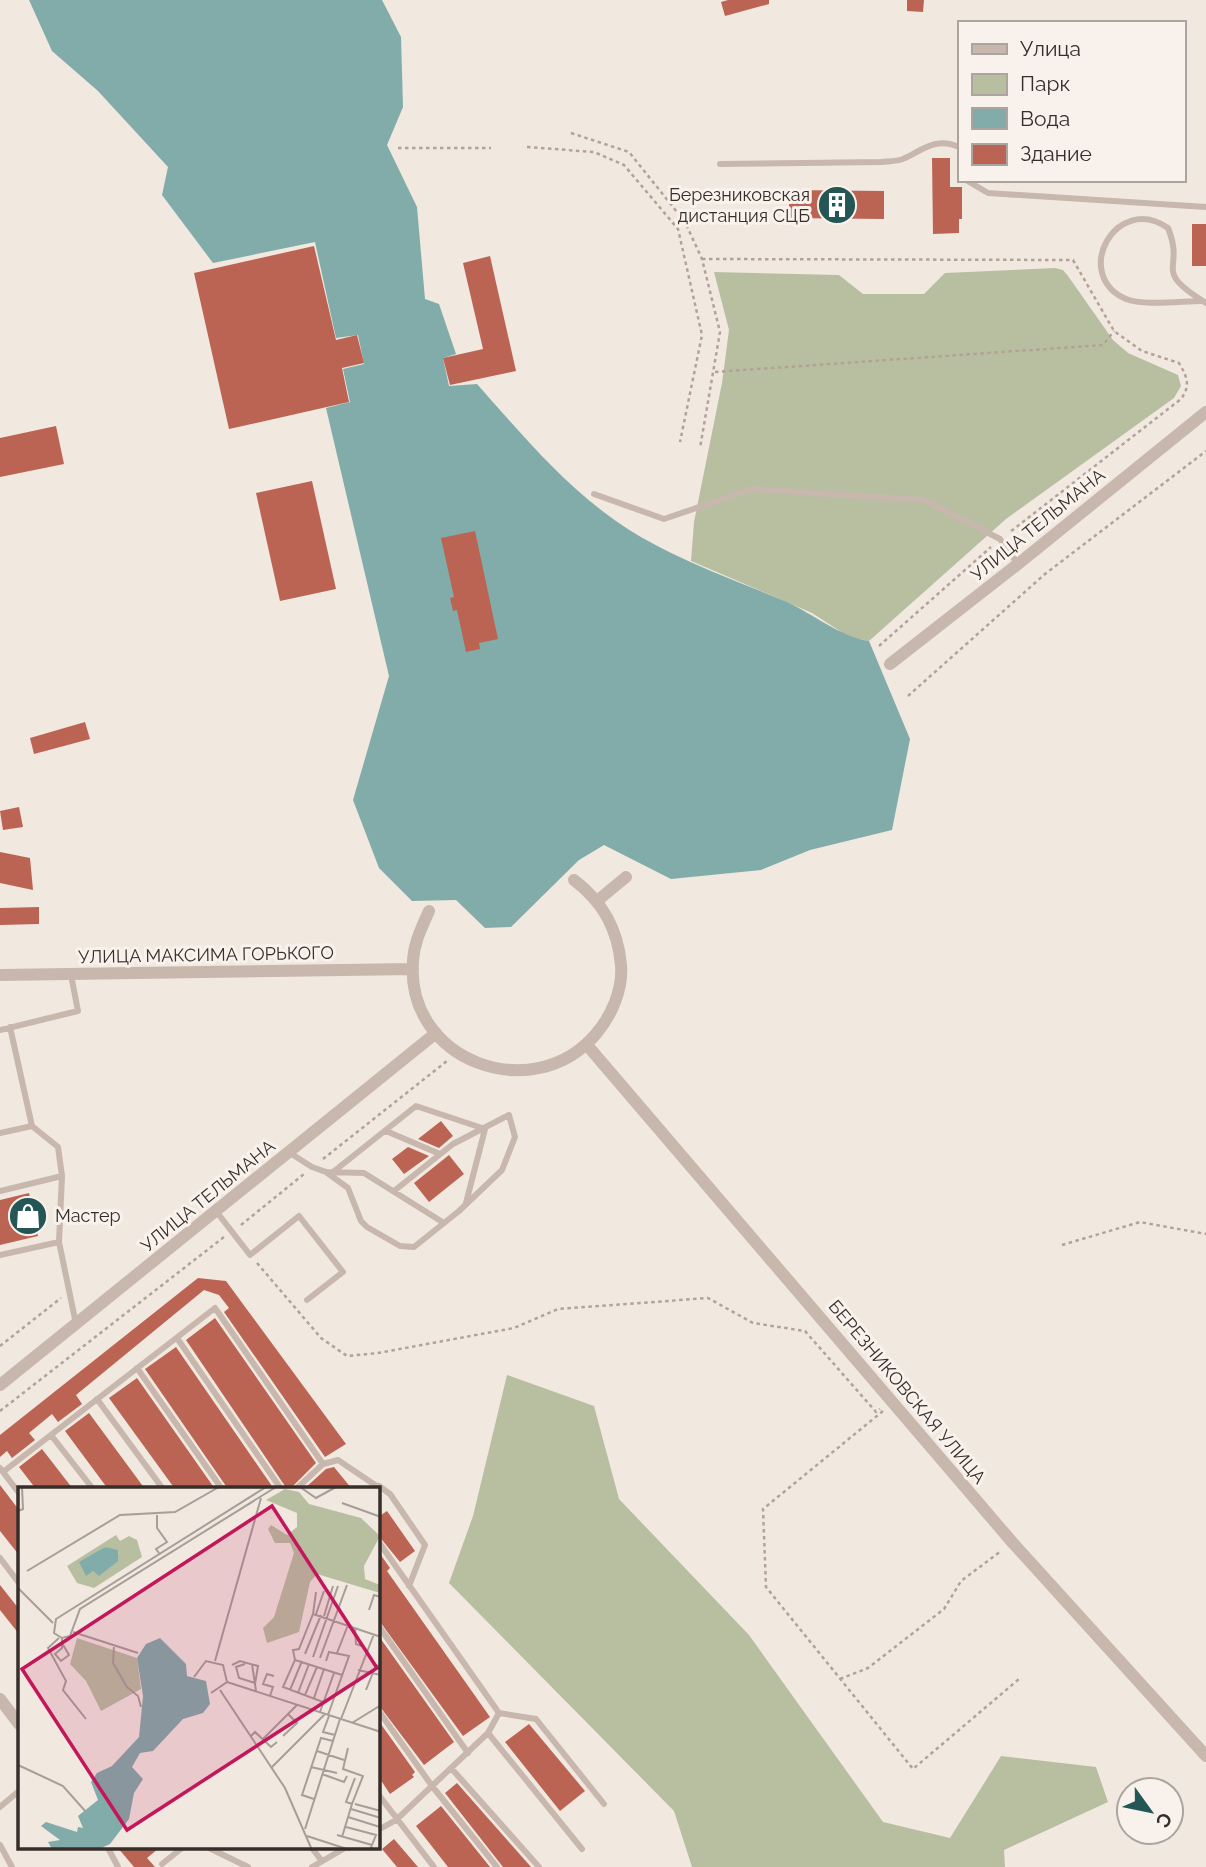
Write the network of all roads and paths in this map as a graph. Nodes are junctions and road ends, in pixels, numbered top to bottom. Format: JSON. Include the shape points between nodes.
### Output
{"nodes":[{"id":1,"x":572,"y":133,"type":"dead end"},
{"id":2,"x":958,"y":147,"type":"edge"},
{"id":3,"x":398,"y":148,"type":"dead end"},
{"id":4,"x":491,"y":148,"type":"dead end"},
{"id":5,"x":527,"y":148,"type":"dead end"},
{"id":6,"x":720,"y":164,"type":"dead end"},
{"id":7,"x":969,"y":182,"type":"edge"},
{"id":8,"x":1206,"y":207,"type":"edge"},
{"id":9,"x":702,"y":259,"type":"junction"},
{"id":10,"x":1204,"y":302,"type":"edge"},
{"id":11,"x":1114,"y":331,"type":"junction"},
{"id":12,"x":715,"y":372,"type":"junction"},
{"id":13,"x":1206,"y":412,"type":"edge"},
{"id":14,"x":680,"y":442,"type":"dead end"},
{"id":15,"x":700,"y":449,"type":"dead end"},
{"id":16,"x":1206,"y":452,"type":"edge"},
{"id":17,"x":594,"y":494,"type":"dead end"},
{"id":18,"x":1000,"y":539,"type":"junction"},
{"id":19,"x":1018,"y":564,"type":"junction"},
{"id":20,"x":879,"y":646,"type":"dead end"},
{"id":21,"x":890,"y":664,"type":"dead end"},
{"id":22,"x":908,"y":696,"type":"dead end"},
{"id":23,"x":626,"y":877,"type":"dead end"},
{"id":24,"x":574,"y":880,"type":"dead end"},
{"id":25,"x":597,"y":901,"type":"junction"},
{"id":26,"x":429,"y":911,"type":"dead end"},
{"id":27,"x":413,"y":969,"type":"junction"},
{"id":28,"x":70,"y":974,"type":"junction"},
{"id":29,"x":0,"y":975,"type":"edge"},
{"id":30,"x":10,"y":1027,"type":"junction"},
{"id":31,"x":0,"y":1030,"type":"edge"},
{"id":32,"x":436,"y":1033,"type":"junction"},
{"id":33,"x":587,"y":1045,"type":"junction"},
{"id":34,"x":32,"y":1126,"type":"junction"},
{"id":35,"x":485,"y":1129,"type":"junction"},
{"id":36,"x":386,"y":1131,"type":"junction"},
{"id":37,"x":0,"y":1133,"type":"edge"},
{"id":38,"x":290,"y":1153,"type":"junction"},
{"id":39,"x":440,"y":1154,"type":"junction"},
{"id":40,"x":330,"y":1172,"type":"junction"},
{"id":41,"x":62,"y":1176,"type":"junction"},
{"id":42,"x":0,"y":1191,"type":"edge"},
{"id":43,"x":394,"y":1191,"type":"junction"},
{"id":44,"x":465,"y":1205,"type":"junction"},
{"id":45,"x":216,"y":1211,"type":"junction"},
{"id":46,"x":444,"y":1223,"type":"junction"},
{"id":47,"x":1206,"y":1234,"type":"edge"},
{"id":48,"x":59,"y":1242,"type":"junction"},
{"id":49,"x":1062,"y":1245,"type":"dead end"},
{"id":50,"x":0,"y":1255,"type":"edge"},
{"id":51,"x":250,"y":1255,"type":"junction"},
{"id":52,"x":69,"y":1291,"type":"junction"},
{"id":53,"x":307,"y":1300,"type":"dead end"},
{"id":54,"x":76,"y":1324,"type":"junction"},
{"id":55,"x":177,"y":1338,"type":"junction"},
{"id":56,"x":0,"y":1346,"type":"edge"},
{"id":57,"x":137,"y":1368,"type":"junction"},
{"id":58,"x":0,"y":1385,"type":"edge"},
{"id":59,"x":97,"y":1399,"type":"junction"},
{"id":60,"x":892,"y":1400,"type":"junction"},
{"id":61,"x":51,"y":1435,"type":"junction"},
{"id":62,"x":323,"y":1464,"type":"junction"},
{"id":63,"x":1,"y":1470,"type":"edge"},
{"id":64,"x":91,"y":1487,"type":"edge"},
{"id":65,"x":162,"y":1487,"type":"edge"},
{"id":66,"x":221,"y":1487,"type":"edge"},
{"id":67,"x":280,"y":1487,"type":"edge"},
{"id":68,"x":298,"y":1487,"type":"edge"},
{"id":69,"x":378,"y":1487,"type":"edge"},
{"id":70,"x":380,"y":1488,"type":"edge"},
{"id":71,"x":18,"y":1492,"type":"edge"},
{"id":72,"x":1012,"y":1542,"type":"junction"},
{"id":73,"x":380,"y":1544,"type":"edge"},
{"id":74,"x":0,"y":1558,"type":"edge"},
{"id":75,"x":18,"y":1582,"type":"edge"},
{"id":76,"x":410,"y":1586,"type":"junction"},
{"id":77,"x":380,"y":1628,"type":"edge"},
{"id":78,"x":840,"y":1679,"type":"junction"},
{"id":79,"x":1019,"y":1679,"type":"dead end"},
{"id":80,"x":0,"y":1699,"type":"edge"},
{"id":81,"x":380,"y":1713,"type":"edge"},
{"id":82,"x":499,"y":1713,"type":"junction"},
{"id":83,"x":18,"y":1723,"type":"edge"},
{"id":84,"x":488,"y":1733,"type":"junction"},
{"id":85,"x":468,"y":1753,"type":"junction"},
{"id":86,"x":1206,"y":1756,"type":"edge"},
{"id":87,"x":451,"y":1768,"type":"junction"},
{"id":88,"x":432,"y":1786,"type":"junction"},
{"id":89,"x":18,"y":1792,"type":"edge"},
{"id":90,"x":380,"y":1797,"type":"edge"},
{"id":91,"x":604,"y":1804,"type":"dead end"},
{"id":92,"x":0,"y":1807,"type":"edge"},
{"id":93,"x":396,"y":1820,"type":"junction"},
{"id":94,"x":380,"y":1829,"type":"edge"},
{"id":95,"x":0,"y":1845,"type":"edge"},
{"id":96,"x":582,"y":1849,"type":"dead end"},
{"id":97,"x":109,"y":1850,"type":"edge"},
{"id":98,"x":180,"y":1850,"type":"edge"},
{"id":99,"x":213,"y":1850,"type":"edge"},
{"id":100,"x":314,"y":1850,"type":"edge"},
{"id":101,"x":341,"y":1850,"type":"edge"},
{"id":102,"x":321,"y":1860,"type":"junction"},
{"id":103,"x":162,"y":1864,"type":"dead end"},
{"id":104,"x":12,"y":1867,"type":"edge"},
{"id":105,"x":118,"y":1867,"type":"edge"},
{"id":106,"x":248,"y":1867,"type":"edge"},
{"id":107,"x":312,"y":1867,"type":"edge"},
{"id":108,"x":434,"y":1867,"type":"edge"},
{"id":109,"x":497,"y":1867,"type":"edge"},
{"id":110,"x":538,"y":1867,"type":"edge"}],
"edges":[{"from":1,"to":9,"type":"path","via":[[629,152],[685,222]]},
{"from":2,"to":6,"type":"lane","via":[[925,145],[904,159],[881,162]]},
{"from":3,"to":4,"type":"path"},
{"from":5,"to":14,"type":"path","via":[[594,152],[624,165],[678,229],[702,335]]},
{"from":7,"to":8,"type":"lane","via":[[988,193]]},
{"from":9,"to":11,"type":"path","via":[[1073,260]]},
{"from":9,"to":12,"type":"path","via":[[720,332]]},
{"from":10,"to":10,"type":"lane","via":[[1184,291],[1171,272],[1168,228],[1148,220],[1110,232],[1101,257],[1106,281],[1115,291],[1139,301]]},
{"from":11,"to":12,"type":"path","via":[[1103,345]]},
{"from":11,"to":18,"type":"path","via":[[1142,351],[1179,363],[1188,378],[1187,391]]},
{"from":12,"to":15,"type":"path"},
{"from":13,"to":19,"type":"street","name":"УЛИЦА ТЕЛЬМАНА"},
{"from":16,"to":22,"type":"path","via":[[1045,574]]},
{"from":17,"to":18,"type":"lane","via":[[664,519],[752,489],[924,500]]},
{"from":18,"to":19,"type":"lane"},
{"from":18,"to":20,"type":"path"},
{"from":19,"to":21,"type":"street","name":"УЛИЦА ТЕЛЬМАНА"},
{"from":23,"to":25,"type":"street"},
{"from":24,"to":25,"type":"street"},
{"from":25,"to":33,"type":"street","via":[[619,946],[621,973],[610,1012]]},
{"from":26,"to":27,"type":"street","via":[[418,935]]},
{"from":27,"to":28,"type":"street","name":"УЛИЦА МАКСИМА ГОРЬКОГО"},
{"from":27,"to":32,"type":"street","via":[[424,1015]]},
{"from":28,"to":29,"type":"street","name":"УЛИЦА МАКСИМА ГОРЬКОГО"},
{"from":28,"to":30,"type":"lane","via":[[78,1011]]},
{"from":30,"to":31,"type":"lane"},
{"from":30,"to":34,"type":"lane"},
{"from":32,"to":33,"type":"street","via":[[457,1053],[485,1067],[512,1072],[539,1070]]},
{"from":32,"to":38,"type":"street","name":"УЛИЦА ТЕЛЬМАНА"},
{"from":33,"to":60,"type":"street","name":"БЕРЕЗНИКОВСКАЯ УЛИЦА"},
{"from":34,"to":37,"type":"lane"},
{"from":34,"to":41,"type":"lane","via":[[58,1147]]},
{"from":35,"to":36,"type":"lane","via":[[416,1106]]},
{"from":35,"to":39,"type":"lane"},
{"from":35,"to":44,"type":"lane"},
{"from":35,"to":44,"type":"lane","via":[[509,1115],[515,1137],[502,1170]]},
{"from":36,"to":39,"type":"lane"},
{"from":36,"to":40,"type":"lane"},
{"from":38,"to":40,"type":"lane"},
{"from":38,"to":45,"type":"street","name":"УЛИЦА ТЕЛЬМАНА"},
{"from":39,"to":43,"type":"lane"},
{"from":40,"to":43,"type":"lane","via":[[364,1172]]},
{"from":40,"to":46,"type":"lane","via":[[348,1188],[361,1221],[400,1246],[414,1247]]},
{"from":41,"to":42,"type":"lane"},
{"from":41,"to":48,"type":"lane"},
{"from":43,"to":46,"type":"lane"},
{"from":44,"to":46,"type":"lane"},
{"from":45,"to":51,"type":"lane"},
{"from":45,"to":54,"type":"street","name":"УЛИЦА ТЕЛЬМАНА"},
{"from":47,"to":49,"type":"path","via":[[1140,1222]]},
{"from":48,"to":50,"type":"lane"},
{"from":48,"to":52,"type":"lane"},
{"from":51,"to":53,"type":"lane","via":[[299,1216],[343,1272]]},
{"from":51,"to":60,"type":"path","via":[[321,1338],[346,1356],[514,1328],[558,1310],[708,1298],[753,1323],[805,1331],[876,1412]]},
{"from":52,"to":54,"type":"lane"},
{"from":52,"to":56,"type":"path"},
{"from":54,"to":58,"type":"street","name":"УЛИЦА ТЕЛЬМАНА"},
{"from":55,"to":57,"type":"lane"},
{"from":55,"to":62,"type":"lane","via":[[215,1308]]},
{"from":55,"to":67,"type":"lane"},
{"from":57,"to":59,"type":"lane"},
{"from":57,"to":66,"type":"lane"},
{"from":59,"to":61,"type":"lane"},
{"from":59,"to":65,"type":"lane"},
{"from":60,"to":72,"type":"street","name":"БЕРЕЗНИКОВСКАЯ УЛИЦА"},
{"from":60,"to":78,"type":"path","via":[[764,1509],[766,1587]]},
{"from":61,"to":63,"type":"lane"},
{"from":61,"to":64,"type":"lane"},
{"from":62,"to":68,"type":"lane"},
{"from":62,"to":69,"type":"lane","via":[[338,1460]]},
{"from":63,"to":71,"type":"lane"},
{"from":70,"to":76,"type":"lane","via":[[390,1494],[425,1545]]},
{"from":72,"to":78,"type":"path","via":[[961,1581],[944,1609],[868,1668]]},
{"from":72,"to":86,"type":"street","name":"БЕРЕЗНИКОВСКАЯ УЛИЦА"},
{"from":73,"to":76,"type":"lane"},
{"from":74,"to":75,"type":"lane"},
{"from":76,"to":82,"type":"lane"},
{"from":77,"to":85,"type":"lane"},
{"from":78,"to":79,"type":"path","via":[[913,1769]]},
{"from":80,"to":83,"type":"street"},
{"from":81,"to":88,"type":"lane"},
{"from":82,"to":84,"type":"lane"},
{"from":82,"to":91,"type":"lane","via":[[536,1719]]},
{"from":84,"to":85,"type":"lane"},
{"from":84,"to":96,"type":"lane"},
{"from":85,"to":87,"type":"lane"},
{"from":87,"to":88,"type":"lane"},
{"from":87,"to":110,"type":"lane"},
{"from":88,"to":93,"type":"lane"},
{"from":88,"to":109,"type":"lane"},
{"from":89,"to":92,"type":"lane"},
{"from":90,"to":93,"type":"lane"},
{"from":93,"to":94,"type":"lane"},
{"from":93,"to":108,"type":"lane"},
{"from":95,"to":104,"type":"lane"},
{"from":97,"to":105,"type":"lane"},
{"from":98,"to":103,"type":"lane"},
{"from":99,"to":106,"type":"lane"},
{"from":100,"to":102,"type":"lane"},
{"from":101,"to":102,"type":"lane"},
{"from":102,"to":107,"type":"lane"}]}
